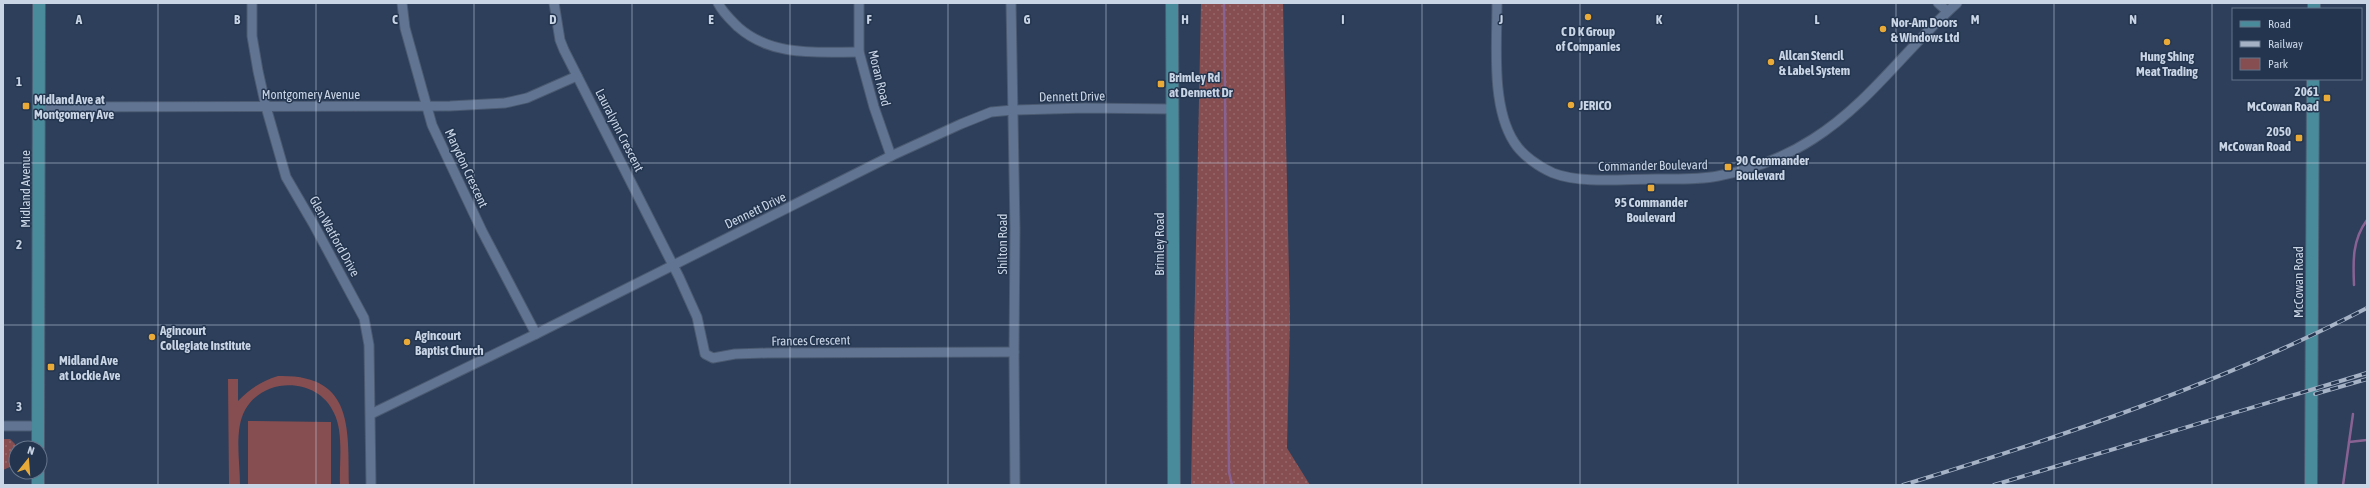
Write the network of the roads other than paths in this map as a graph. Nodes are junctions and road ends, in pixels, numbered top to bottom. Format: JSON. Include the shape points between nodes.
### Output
{"nodes":[{"id":1,"x":39,"y":3,"type":"edge"},
{"id":2,"x":252,"y":3,"type":"edge"},
{"id":3,"x":402,"y":3,"type":"edge"},
{"id":4,"x":554,"y":3,"type":"edge"},
{"id":5,"x":718,"y":3,"type":"edge"},
{"id":6,"x":859,"y":3,"type":"edge"},
{"id":7,"x":1011,"y":3,"type":"edge"},
{"id":8,"x":1172,"y":3,"type":"edge"},
{"id":9,"x":1497,"y":3,"type":"edge"},
{"id":10,"x":1938,"y":3,"type":"edge"},
{"id":11,"x":1957,"y":3,"type":"edge"},
{"id":12,"x":1947,"y":12,"type":"junction"},
{"id":13,"x":859,"y":52,"type":"junction"},
{"id":14,"x":577,"y":76,"type":"junction"},
{"id":15,"x":2313,"y":80,"type":"edge"},
{"id":16,"x":425,"y":106,"type":"junction"},
{"id":17,"x":40,"y":107,"type":"junction"},
{"id":18,"x":266,"y":107,"type":"junction"},
{"id":19,"x":1171,"y":109,"type":"junction"},
{"id":20,"x":1013,"y":110,"type":"junction"},
{"id":21,"x":891,"y":156,"type":"junction"},
{"id":22,"x":673,"y":265,"type":"junction"},
{"id":23,"x":536,"y":334,"type":"junction"},
{"id":24,"x":1014,"y":352,"type":"junction"},
{"id":25,"x":371,"y":414,"type":"junction"},
{"id":26,"x":3,"y":426,"type":"edge"},
{"id":27,"x":38,"y":426,"type":"junction"},
{"id":28,"x":38,"y":440,"type":"edge"},
{"id":29,"x":371,"y":485,"type":"edge"},
{"id":30,"x":1015,"y":485,"type":"edge"},
{"id":31,"x":1174,"y":485,"type":"edge"},
{"id":32,"x":2311,"y":485,"type":"edge"}],
"edges":[{"from":1,"to":17,"type":"main road","name":"Midland Avenue"},
{"from":2,"to":18,"type":"street","name":"Glen Watford Drive","via":[[252,36]]},
{"from":3,"to":16,"type":"street","name":"Marydon Crescent","via":[[405,28]]},
{"from":4,"to":14,"type":"street","name":"Lauralynn Crescent","via":[[560,40]]},
{"from":5,"to":13,"type":"street","via":[[726,16],[748,36],[777,49],[799,52]]},
{"from":6,"to":13,"type":"street","name":"Moran Road"},
{"from":7,"to":20,"type":"street","name":"Shilton Road"},
{"from":8,"to":19,"type":"main road","name":"Brimley Road"},
{"from":9,"to":12,"type":"street","name":"Commander Boulevard","via":[[1497,86],[1502,117],[1514,142],[1525,155],[1552,173],[1572,178],[1615,179],[1717,176],[1764,163],[1804,144],[1859,104]]},
{"from":10,"to":12,"type":"street"},
{"from":11,"to":12,"type":"street","name":"Commander Boulevard"},
{"from":13,"to":21,"type":"street","name":"Moran Road"},
{"from":14,"to":16,"type":"street","name":"Montgomery Avenue","via":[[527,98],[505,103]]},
{"from":14,"to":22,"type":"street","name":"Lauralynn Crescent"},
{"from":15,"to":32,"type":"main road","name":"McCowan Road"},
{"from":16,"to":18,"type":"street","name":"Montgomery Avenue"},
{"from":16,"to":23,"type":"street","name":"Marydon Crescent","via":[[482,231]]},
{"from":17,"to":18,"type":"street","name":"Montgomery Avenue"},
{"from":17,"to":27,"type":"main road","name":"Midland Avenue"},
{"from":18,"to":25,"type":"street","name":"Glen Watford Drive","via":[[286,177],[362,312],[370,345]]},
{"from":19,"to":20,"type":"street","name":"Dennett Drive"},
{"from":19,"to":31,"type":"main road","name":"Brimley Road"},
{"from":20,"to":21,"type":"street","name":"Dennett Drive","via":[[991,112]]},
{"from":20,"to":24,"type":"street","name":"Shilton Road"},
{"from":21,"to":22,"type":"street","name":"Dennett Drive"},
{"from":22,"to":23,"type":"street","name":"Dennett Drive"},
{"from":22,"to":24,"type":"street","name":"Frances Crescent","via":[[697,317],[705,354],[712,358],[761,353]]},
{"from":23,"to":25,"type":"street","name":"Dennett Drive"},
{"from":24,"to":30,"type":"street","name":"Shilton Road"},
{"from":25,"to":29,"type":"street","name":"Glen Watford Drive"},
{"from":26,"to":27,"type":"street"},
{"from":27,"to":28,"type":"main road","name":"Midland Avenue"}]}
